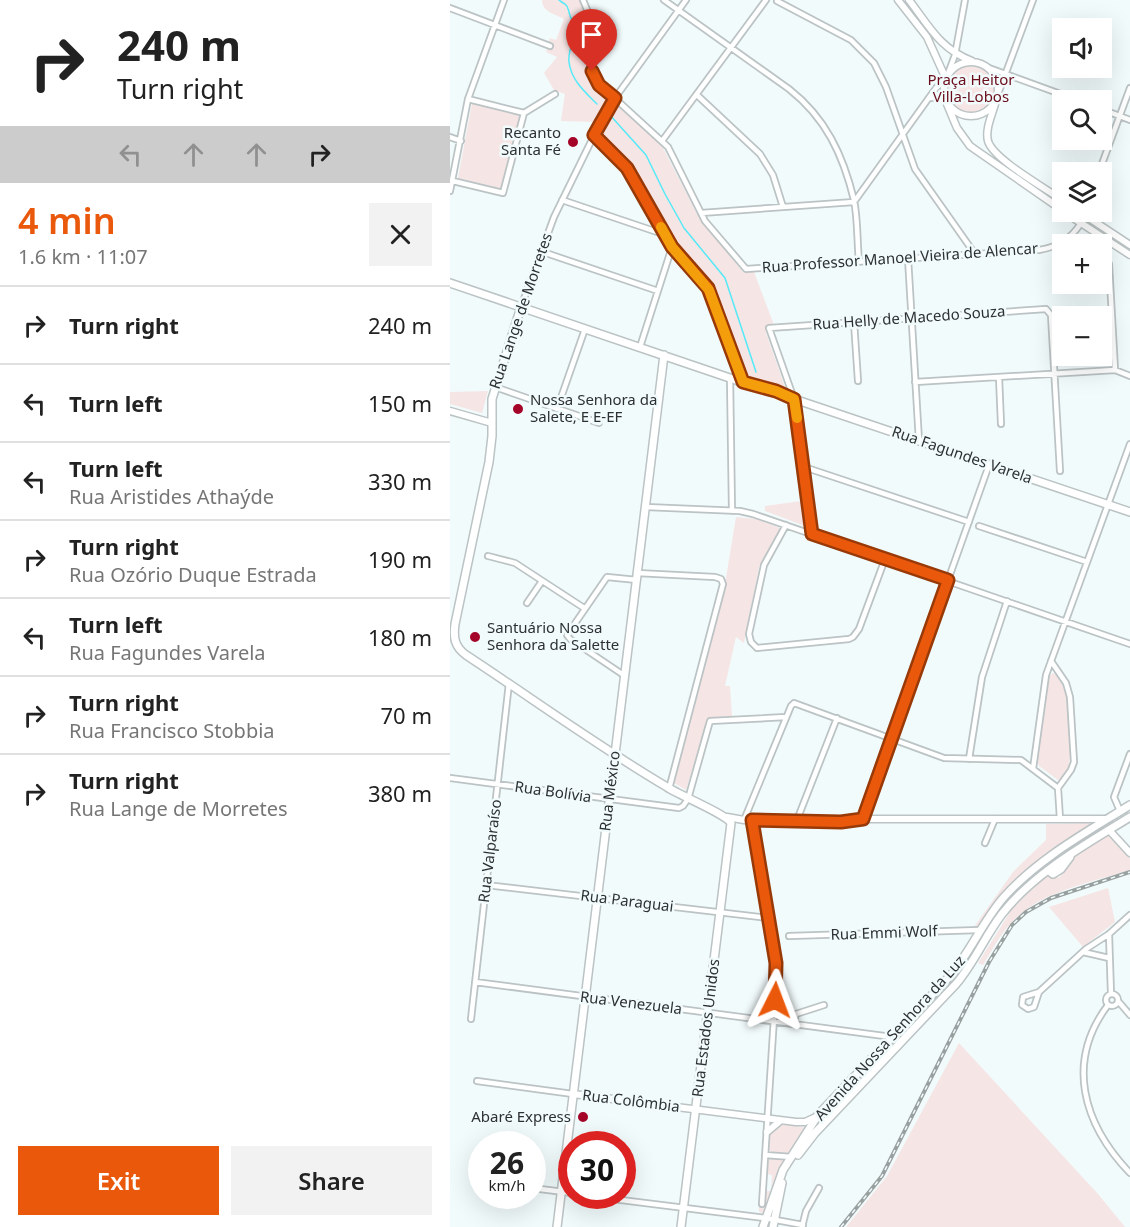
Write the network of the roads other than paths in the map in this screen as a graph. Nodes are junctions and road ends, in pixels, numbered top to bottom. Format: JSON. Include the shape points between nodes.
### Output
{"nodes":[{"id":1,"x":504,"y":0,"type":"edge"},
{"id":2,"x":583,"y":0,"type":"edge"},
{"id":3,"x":664,"y":0,"type":"edge"},
{"id":4,"x":686,"y":0,"type":"edge"},
{"id":5,"x":766,"y":0,"type":"edge"},
{"id":6,"x":898,"y":0,"type":"edge"},
{"id":7,"x":909,"y":0,"type":"edge"},
{"id":8,"x":965,"y":0,"type":"edge"},
{"id":9,"x":1033,"y":0,"type":"edge"},
{"id":10,"x":777,"y":1,"type":"edge"},
{"id":11,"x":450,"y":8,"type":"edge"},
{"id":12,"x":678,"y":11,"type":"junction"},
{"id":13,"x":495,"y":25,"type":"junction"},
{"id":14,"x":550,"y":46,"type":"dead end"},
{"id":15,"x":731,"y":48,"type":"junction"},
{"id":16,"x":955,"y":55,"type":"junction"},
{"id":17,"x":972,"y":62,"type":"junction"},
{"id":18,"x":989,"y":68,"type":"junction"},
{"id":19,"x":1006,"y":74,"type":"junction"},
{"id":20,"x":946,"y":79,"type":"junction"},
{"id":21,"x":1130,"y":88,"type":"edge"},
{"id":22,"x":1052,"y":91,"type":"edge"},
{"id":23,"x":555,"y":94,"type":"dead end"},
{"id":24,"x":697,"y":95,"type":"junction"},
{"id":25,"x":997,"y":97,"type":"junction"},
{"id":26,"x":615,"y":98,"type":"junction"},
{"id":27,"x":930,"y":98,"type":"junction"},
{"id":28,"x":468,"y":99,"type":"junction"},
{"id":29,"x":946,"y":99,"type":"junction"},
{"id":30,"x":524,"y":113,"type":"junction"},
{"id":31,"x":1112,"y":113,"type":"edge"},
{"id":32,"x":1120,"y":116,"type":"junction"},
{"id":33,"x":1130,"y":120,"type":"edge"},
{"id":34,"x":594,"y":135,"type":"junction"},
{"id":35,"x":903,"y":135,"type":"junction"},
{"id":36,"x":450,"y":137,"type":"edge"},
{"id":37,"x":460,"y":141,"type":"junction"},
{"id":38,"x":662,"y":141,"type":"junction"},
{"id":39,"x":1103,"y":162,"type":"edge"},
{"id":40,"x":453,"y":181,"type":"junction"},
{"id":41,"x":450,"y":191,"type":"edge"},
{"id":42,"x":1052,"y":193,"type":"edge"},
{"id":43,"x":562,"y":200,"type":"junction"},
{"id":44,"x":854,"y":202,"type":"junction"},
{"id":45,"x":1052,"y":203,"type":"edge"},
{"id":46,"x":783,"y":207,"type":"junction"},
{"id":47,"x":701,"y":213,"type":"junction"},
{"id":48,"x":1097,"y":222,"type":"edge"},
{"id":49,"x":1081,"y":223,"type":"joint"},
{"id":50,"x":666,"y":235,"type":"junction"},
{"id":51,"x":1130,"y":245,"type":"edge"},
{"id":52,"x":672,"y":247,"type":"junction"},
{"id":53,"x":540,"y":251,"type":"junction"},
{"id":54,"x":975,"y":254,"type":"junction"},
{"id":55,"x":1130,"y":255,"type":"edge"},
{"id":56,"x":908,"y":258,"type":"junction"},
{"id":57,"x":859,"y":261,"type":"junction"},
{"id":58,"x":450,"y":283,"type":"edge"},
{"id":59,"x":658,"y":291,"type":"junction"},
{"id":60,"x":1110,"y":294,"type":"edge"},
{"id":61,"x":521,"y":307,"type":"junction"},
{"id":62,"x":912,"y":318,"type":"junction"},
{"id":63,"x":854,"y":322,"type":"junction"},
{"id":64,"x":585,"y":328,"type":"junction"},
{"id":65,"x":640,"y":347,"type":"junction"},
{"id":66,"x":664,"y":355,"type":"junction"},
{"id":67,"x":1114,"y":370,"type":"junction"},
{"id":68,"x":1054,"y":374,"type":"junction"},
{"id":69,"x":1130,"y":376,"type":"edge"},
{"id":70,"x":730,"y":377,"type":"junction"},
{"id":71,"x":999,"y":377,"type":"junction"},
{"id":72,"x":858,"y":381,"type":"dead end"},
{"id":73,"x":743,"y":382,"type":"junction"},
{"id":74,"x":915,"y":382,"type":"junction"},
{"id":75,"x":495,"y":387,"type":"junction"},
{"id":76,"x":794,"y":399,"type":"junction"},
{"id":77,"x":557,"y":409,"type":"junction"},
{"id":78,"x":450,"y":411,"type":"edge"},
{"id":79,"x":492,"y":423,"type":"junction"},
{"id":80,"x":599,"y":423,"type":"dead end"},
{"id":81,"x":1001,"y":424,"type":"dead end"},
{"id":82,"x":919,"y":441,"type":"junction"},
{"id":83,"x":1130,"y":444,"type":"edge"},
{"id":84,"x":989,"y":465,"type":"junction"},
{"id":85,"x":803,"y":467,"type":"junction"},
{"id":86,"x":1060,"y":471,"type":"dead end"},
{"id":87,"x":1108,"y":504,"type":"junction"},
{"id":88,"x":646,"y":507,"type":"junction"},
{"id":89,"x":732,"y":511,"type":"junction"},
{"id":90,"x":1130,"y":512,"type":"edge"},
{"id":91,"x":969,"y":522,"type":"junction"},
{"id":92,"x":786,"y":525,"type":"junction"},
{"id":93,"x":979,"y":526,"type":"dead end"},
{"id":94,"x":812,"y":534,"type":"junction"},
{"id":95,"x":488,"y":556,"type":"dead end"},
{"id":96,"x":885,"y":559,"type":"junction"},
{"id":97,"x":1087,"y":562,"type":"junction"},
{"id":98,"x":637,"y":577,"type":"junction"},
{"id":99,"x":948,"y":580,"type":"junction"},
{"id":100,"x":542,"y":581,"type":"junction"},
{"id":101,"x":1007,"y":601,"type":"junction"},
{"id":102,"x":527,"y":603,"type":"dead end"},
{"id":103,"x":584,"y":608,"type":"junction"},
{"id":104,"x":1066,"y":621,"type":"junction"},
{"id":105,"x":1130,"y":644,"type":"edge"},
{"id":106,"x":1051,"y":661,"type":"junction"},
{"id":107,"x":625,"y":676,"type":"junction"},
{"id":108,"x":509,"y":683,"type":"junction"},
{"id":109,"x":786,"y":717,"type":"junction"},
{"id":110,"x":837,"y":718,"type":"junction"},
{"id":111,"x":892,"y":739,"type":"junction"},
{"id":112,"x":615,"y":753,"type":"junction"},
{"id":113,"x":1130,"y":754,"type":"edge"},
{"id":114,"x":969,"y":759,"type":"junction"},
{"id":115,"x":638,"y":768,"type":"junction"},
{"id":116,"x":613,"y":769,"type":"junction"},
{"id":117,"x":1033,"y":769,"type":"junction"},
{"id":118,"x":450,"y":778,"type":"edge"},
{"id":119,"x":498,"y":784,"type":"junction"},
{"id":120,"x":1058,"y":788,"type":"junction"},
{"id":121,"x":669,"y":789,"type":"junction"},
{"id":122,"x":609,"y":799,"type":"junction"},
{"id":123,"x":688,"y":799,"type":"junction"},
{"id":124,"x":1130,"y":805,"type":"edge"},
{"id":125,"x":1119,"y":812,"type":"junction"},
{"id":126,"x":727,"y":816,"type":"junction"},
{"id":127,"x":1130,"y":817,"type":"edge"},
{"id":128,"x":863,"y":819,"type":"junction"},
{"id":129,"x":995,"y":819,"type":"junction"},
{"id":130,"x":1060,"y":819,"type":"junction"},
{"id":131,"x":1108,"y":819,"type":"junction"},
{"id":132,"x":744,"y":820,"type":"junction"},
{"id":133,"x":752,"y":820,"type":"junction"},
{"id":134,"x":797,"y":820,"type":"junction"},
{"id":135,"x":731,"y":830,"type":"junction"},
{"id":136,"x":1110,"y":830,"type":"junction"},
{"id":137,"x":985,"y":843,"type":"dead end"},
{"id":138,"x":1130,"y":853,"type":"edge"},
{"id":139,"x":1050,"y":856,"type":"junction"},
{"id":140,"x":1048,"y":870,"type":"junction"},
{"id":141,"x":486,"y":885,"type":"junction"},
{"id":142,"x":597,"y":898,"type":"junction"},
{"id":143,"x":721,"y":912,"type":"junction"},
{"id":144,"x":1130,"y":915,"type":"edge"},
{"id":145,"x":769,"y":918,"type":"junction"},
{"id":146,"x":980,"y":930,"type":"junction"},
{"id":147,"x":1109,"y":934,"type":"junction"},
{"id":148,"x":789,"y":936,"type":"dead end"},
{"id":149,"x":1083,"y":952,"type":"junction"},
{"id":150,"x":1091,"y":954,"type":"junction"},
{"id":151,"x":1109,"y":958,"type":"junction"},
{"id":152,"x":1076,"y":959,"type":"junction"},
{"id":153,"x":475,"y":982,"type":"junction"},
{"id":154,"x":1039,"y":992,"type":"dead end"},
{"id":155,"x":1111,"y":994,"type":"junction"},
{"id":156,"x":585,"y":997,"type":"junction"},
{"id":157,"x":1118,"y":1001,"type":"junction"},
{"id":158,"x":824,"y":1005,"type":"dead end"},
{"id":159,"x":1108,"y":1005,"type":"junction"},
{"id":160,"x":708,"y":1013,"type":"junction"},
{"id":161,"x":1130,"y":1015,"type":"edge"},
{"id":162,"x":471,"y":1020,"type":"dead end"},
{"id":163,"x":774,"y":1021,"type":"junction"},
{"id":164,"x":793,"y":1024,"type":"junction"},
{"id":165,"x":893,"y":1037,"type":"junction"},
{"id":166,"x":477,"y":1081,"type":"dead end"},
{"id":167,"x":573,"y":1094,"type":"junction"},
{"id":168,"x":696,"y":1109,"type":"junction"},
{"id":169,"x":818,"y":1115,"type":"junction"},
{"id":170,"x":767,"y":1119,"type":"junction"},
{"id":171,"x":781,"y":1120,"type":"junction"},
{"id":172,"x":568,"y":1131,"type":"edge"},
{"id":173,"x":767,"y":1132,"type":"junction"},
{"id":174,"x":765,"y":1155,"type":"junction"},
{"id":175,"x":793,"y":1157,"type":"junction"},
{"id":176,"x":1130,"y":1173,"type":"edge"},
{"id":177,"x":819,"y":1188,"type":"dead end"},
{"id":178,"x":636,"y":1202,"type":"edge"},
{"id":179,"x":762,"y":1204,"type":"dead end"},
{"id":180,"x":683,"y":1207,"type":"junction"},
{"id":181,"x":559,"y":1209,"type":"edge"},
{"id":182,"x":765,"y":1218,"type":"junction"},
{"id":183,"x":773,"y":1224,"type":"edge"},
{"id":184,"x":803,"y":1226,"type":"edge"},
{"id":185,"x":557,"y":1227,"type":"edge"},
{"id":186,"x":681,"y":1227,"type":"edge"},
{"id":187,"x":763,"y":1227,"type":"edge"}],
"edges":[{"from":1,"to":13,"type":"street"},
{"from":2,"to":26,"type":"street","via":[[596,36],[592,71],[599,85]]},
{"from":3,"to":12,"type":"street"},
{"from":4,"to":12,"type":"street","name":"Rua Lange de Morretes"},
{"from":5,"to":15,"type":"street"},
{"from":6,"to":20,"type":"street","via":[[927,37]]},
{"from":7,"to":16,"type":"street"},
{"from":8,"to":16,"type":"street"},
{"from":9,"to":19,"type":"street"},
{"from":10,"to":35,"type":"street","via":[[844,36],[869,56],[882,77]]},
{"from":11,"to":13,"type":"street"},
{"from":12,"to":15,"type":"street"},
{"from":12,"to":26,"type":"street","name":"Rua Lange de Morretes"},
{"from":13,"to":14,"type":"street"},
{"from":13,"to":28,"type":"street"},
{"from":15,"to":24,"type":"street"},
{"from":15,"to":44,"type":"street","via":[[789,89],[816,114],[835,145]]},
{"from":16,"to":17,"type":"street"},
{"from":16,"to":20,"type":"street"},
{"from":17,"to":18,"type":"street"},
{"from":17,"to":20,"type":"street","via":[[956,66]]},
{"from":18,"to":19,"type":"street"},
{"from":18,"to":25,"type":"street","via":[[998,84]]},
{"from":19,"to":22,"type":"street"},
{"from":19,"to":25,"type":"street"},
{"from":20,"to":27,"type":"street"},
{"from":20,"to":29,"type":"street"},
{"from":21,"to":32,"type":"street"},
{"from":23,"to":30,"type":"street"},
{"from":24,"to":38,"type":"street"},
{"from":24,"to":46,"type":"street","via":[[760,154],[773,175]]},
{"from":25,"to":29,"type":"street","via":[[984,113],[967,116],[958,113]]},
{"from":25,"to":42,"type":"street","via":[[988,129],[992,149]]},
{"from":26,"to":34,"type":"street","name":"Rua Lange de Morretes"},
{"from":26,"to":38,"type":"street"},
{"from":27,"to":29,"type":"street"},
{"from":27,"to":35,"type":"street"},
{"from":28,"to":30,"type":"street"},
{"from":28,"to":37,"type":"street"},
{"from":29,"to":45,"type":"street","via":[[954,123],[970,146]]},
{"from":30,"to":40,"type":"street","via":[[503,193]]},
{"from":31,"to":32,"type":"street"},
{"from":32,"to":33,"type":"street"},
{"from":32,"to":39,"type":"street"},
{"from":34,"to":43,"type":"street","name":"Rua Lange de Morretes"},
{"from":34,"to":50,"type":"street","via":[[631,173]]},
{"from":35,"to":44,"type":"street"},
{"from":35,"to":54,"type":"street","via":[[920,178]]},
{"from":36,"to":37,"type":"street"},
{"from":37,"to":40,"type":"street"},
{"from":38,"to":47,"type":"street"},
{"from":40,"to":41,"type":"street"},
{"from":43,"to":50,"type":"street"},
{"from":43,"to":53,"type":"street","name":"Rua Lange de Morretes"},
{"from":44,"to":46,"type":"street"},
{"from":44,"to":57,"type":"street"},
{"from":46,"to":47,"type":"street"},
{"from":47,"to":57,"type":"street","name":"Rua Professor Manoel Vieira de Alencar","via":[[746,269]]},
{"from":48,"to":51,"type":"street"},
{"from":49,"to":54,"type":"street","name":"Rua Professor Manoel Vieira de Alencar","via":[[1070,237],[1047,249]]},
{"from":49,"to":55,"type":"street"},
{"from":50,"to":52,"type":"street"},
{"from":52,"to":59,"type":"street"},
{"from":52,"to":73,"type":"street","via":[[709,290]]},
{"from":53,"to":59,"type":"street"},
{"from":53,"to":61,"type":"street","name":"Rua Lange de Morretes"},
{"from":54,"to":56,"type":"street","name":"Rua Professor Manoel Vieira de Alencar"},
{"from":56,"to":57,"type":"street","name":"Rua Professor Manoel Vieira de Alencar"},
{"from":56,"to":62,"type":"street"},
{"from":58,"to":61,"type":"main road","name":"Rua Fagundes Varela"},
{"from":59,"to":65,"type":"street"},
{"from":60,"to":67,"type":"street"},
{"from":61,"to":64,"type":"main road","name":"Rua Fagundes Varela"},
{"from":61,"to":75,"type":"main road","name":"Rua Lange de Morretes"},
{"from":62,"to":63,"type":"street","name":"Rua Helly de Macedo Souza"},
{"from":62,"to":68,"type":"street","name":"Rua Helly de Macedo Souza","via":[[1048,310]]},
{"from":62,"to":74,"type":"street"},
{"from":63,"to":72,"type":"street"},
{"from":63,"to":76,"type":"street","name":"Rua Helly de Macedo Souza","via":[[769,328]]},
{"from":64,"to":65,"type":"main road","name":"Rua Fagundes Varela"},
{"from":64,"to":77,"type":"street"},
{"from":65,"to":66,"type":"main road","name":"Rua Fagundes Varela"},
{"from":66,"to":70,"type":"main road","name":"Rua Fagundes Varela"},
{"from":66,"to":88,"type":"main road","name":"Rua México"},
{"from":67,"to":68,"type":"street"},
{"from":67,"to":69,"type":"street"},
{"from":68,"to":71,"type":"street"},
{"from":68,"to":86,"type":"street"},
{"from":70,"to":73,"type":"main road","name":"Rua Fagundes Varela"},
{"from":70,"to":89,"type":"street"},
{"from":71,"to":74,"type":"street"},
{"from":71,"to":81,"type":"street"},
{"from":73,"to":76,"type":"main road","name":"Rua Fagundes Varela"},
{"from":74,"to":82,"type":"street"},
{"from":75,"to":77,"type":"street"},
{"from":75,"to":79,"type":"main road","name":"Rua Lange de Morretes"},
{"from":76,"to":82,"type":"main road","name":"Rua Fagundes Varela"},
{"from":76,"to":85,"type":"street"},
{"from":77,"to":80,"type":"street"},
{"from":78,"to":79,"type":"street"},
{"from":79,"to":108,"type":"main road","name":"Rua Lange de Morretes","via":[[489,462],[455,624],[455,643]]},
{"from":82,"to":84,"type":"main road","name":"Rua Fagundes Varela"},
{"from":83,"to":87,"type":"street"},
{"from":84,"to":87,"type":"main road","name":"Rua Fagundes Varela"},
{"from":84,"to":91,"type":"street"},
{"from":85,"to":91,"type":"street"},
{"from":85,"to":94,"type":"street"},
{"from":87,"to":90,"type":"main road","name":"Rua Fagundes Varela"},
{"from":87,"to":97,"type":"street"},
{"from":88,"to":89,"type":"street"},
{"from":88,"to":98,"type":"main road","name":"Rua México"},
{"from":89,"to":92,"type":"street"},
{"from":91,"to":99,"type":"street"},
{"from":92,"to":94,"type":"street"},
{"from":92,"to":96,"type":"street","via":[[763,571],[749,634],[757,648],[853,637],[860,629]]},
{"from":93,"to":97,"type":"street"},
{"from":94,"to":96,"type":"street"},
{"from":95,"to":100,"type":"street","via":[[515,563]]},
{"from":96,"to":99,"type":"street"},
{"from":97,"to":104,"type":"street"},
{"from":98,"to":103,"type":"street","via":[[607,577]]},
{"from":98,"to":107,"type":"main road","name":"Rua México"},
{"from":98,"to":121,"type":"street","via":[[715,577],[723,586]]},
{"from":99,"to":101,"type":"street"},
{"from":99,"to":111,"type":"street"},
{"from":100,"to":102,"type":"street"},
{"from":100,"to":103,"type":"street"},
{"from":101,"to":104,"type":"street"},
{"from":101,"to":114,"type":"street","via":[[982,678]]},
{"from":103,"to":107,"type":"street","via":[[568,637]]},
{"from":104,"to":105,"type":"street"},
{"from":104,"to":106,"type":"street"},
{"from":106,"to":117,"type":"street"},
{"from":106,"to":120,"type":"street","via":[[1066,683],[1071,703],[1073,767]]},
{"from":107,"to":112,"type":"main road","name":"Rua México"},
{"from":108,"to":112,"type":"main road"},
{"from":108,"to":119,"type":"street","name":"Rua Valparaíso"},
{"from":109,"to":110,"type":"street","via":[[794,703]]},
{"from":109,"to":123,"type":"street","via":[[710,721]]},
{"from":109,"to":132,"type":"street"},
{"from":110,"to":111,"type":"street"},
{"from":110,"to":134,"type":"street"},
{"from":111,"to":114,"type":"street","via":[[944,758]]},
{"from":111,"to":128,"type":"street"},
{"from":112,"to":115,"type":"main road"},
{"from":112,"to":116,"type":"main road","name":"Rua México"},
{"from":113,"to":125,"type":"street","via":[[1114,797]]},
{"from":114,"to":117,"type":"street","via":[[1021,760]]},
{"from":115,"to":116,"type":"main road","via":[[623,765]]},
{"from":115,"to":121,"type":"main road"},
{"from":116,"to":122,"type":"main road","name":"Rua México"},
{"from":117,"to":120,"type":"street"},
{"from":118,"to":119,"type":"street","name":"Rua Bolívia"},
{"from":119,"to":122,"type":"street","name":"Rua Bolívia"},
{"from":119,"to":141,"type":"street","name":"Rua Valparaíso"},
{"from":120,"to":130,"type":"street"},
{"from":121,"to":123,"type":"main road"},
{"from":122,"to":123,"type":"street","name":"Rua Bolívia","via":[[675,808],[683,807]]},
{"from":122,"to":142,"type":"main road","name":"Rua México"},
{"from":123,"to":126,"type":"main road"},
{"from":124,"to":125,"type":"main road","name":"Avenida Nossa Senhora da Luz"},
{"from":125,"to":131,"type":"main road","name":"Avenida Nossa Senhora da Luz"},
{"from":126,"to":132,"type":"street"},
{"from":126,"to":135,"type":"main road","name":"Rua Estados Unidos"},
{"from":127,"to":136,"type":"main road","name":"Avenida Nossa Senhora da Luz"},
{"from":128,"to":129,"type":"street"},
{"from":128,"to":134,"type":"street"},
{"from":129,"to":130,"type":"street"},
{"from":129,"to":137,"type":"street"},
{"from":130,"to":131,"type":"street"},
{"from":131,"to":139,"type":"main road","name":"Avenida Nossa Senhora da Luz"},
{"from":132,"to":133,"type":"street"},
{"from":132,"to":135,"type":"street"},
{"from":133,"to":134,"type":"street"},
{"from":133,"to":145,"type":"street"},
{"from":135,"to":143,"type":"main road","name":"Rua Estados Unidos"},
{"from":136,"to":138,"type":"street"},
{"from":136,"to":140,"type":"main road","name":"Avenida Nossa Senhora da Luz"},
{"from":139,"to":140,"type":"main road"},
{"from":139,"to":146,"type":"main road","name":"Avenida Nossa Senhora da Luz","via":[[1004,897]]},
{"from":140,"to":175,"type":"main road","name":"Avenida Nossa Senhora da Luz","via":[[1002,915],[956,984]]},
{"from":141,"to":142,"type":"street","name":"Rua Paraguai"},
{"from":141,"to":153,"type":"street","name":"Rua Valparaíso"},
{"from":142,"to":143,"type":"street","name":"Rua Paraguai"},
{"from":142,"to":156,"type":"main road","name":"Rua México"},
{"from":143,"to":145,"type":"street","name":"Rua Paraguai"},
{"from":143,"to":160,"type":"main road","name":"Rua Estados Unidos"},
{"from":144,"to":147,"type":"street"},
{"from":145,"to":163,"type":"street","via":[[777,970]]},
{"from":146,"to":148,"type":"street","name":"Rua Emmi Wolf"},
{"from":146,"to":165,"type":"main road","name":"Avenida Nossa Senhora da Luz","via":[[956,970]]},
{"from":147,"to":149,"type":"street"},
{"from":147,"to":151,"type":"street"},
{"from":149,"to":150,"type":"street"},
{"from":149,"to":152,"type":"street"},
{"from":150,"to":151,"type":"street"},
{"from":150,"to":152,"type":"street"},
{"from":151,"to":155,"type":"street"},
{"from":152,"to":154,"type":"street"},
{"from":153,"to":156,"type":"street","name":"Rua Venezuela"},
{"from":153,"to":162,"type":"street","name":"Rua Valparaíso"},
{"from":155,"to":157,"type":"street"},
{"from":155,"to":159,"type":"street","via":[[1106,999]]},
{"from":156,"to":160,"type":"street","name":"Rua Venezuela"},
{"from":156,"to":167,"type":"main road","name":"Rua México"},
{"from":157,"to":159,"type":"street"},
{"from":157,"to":161,"type":"street"},
{"from":158,"to":164,"type":"street","via":[[796,1014]]},
{"from":159,"to":176,"type":"street","via":[[1089,1036],[1083,1078],[1100,1131]]},
{"from":160,"to":163,"type":"street","name":"Rua Venezuela"},
{"from":160,"to":168,"type":"main road","name":"Rua Estados Unidos"},
{"from":163,"to":164,"type":"street","name":"Rua Venezuela"},
{"from":163,"to":170,"type":"street"},
{"from":164,"to":165,"type":"street","name":"Rua Venezuela"},
{"from":165,"to":169,"type":"main road","name":"Avenida Nossa Senhora da Luz"},
{"from":166,"to":167,"type":"street","name":"Rua Colômbia"},
{"from":167,"to":168,"type":"street","name":"Rua Colômbia"},
{"from":167,"to":172,"type":"main road","name":"Rua México"},
{"from":168,"to":170,"type":"street","name":"Rua Colômbia"},
{"from":168,"to":180,"type":"main road","name":"Rua Estados Unidos"},
{"from":169,"to":171,"type":"street","name":"Rua Colômbia","via":[[805,1122]]},
{"from":169,"to":175,"type":"main road","name":"Avenida Nossa Senhora da Luz"},
{"from":170,"to":171,"type":"street","name":"Rua Colômbia"},
{"from":170,"to":173,"type":"street"},
{"from":171,"to":173,"type":"street"},
{"from":173,"to":174,"type":"street"},
{"from":174,"to":175,"type":"street"},
{"from":174,"to":179,"type":"street"},
{"from":175,"to":182,"type":"main road","name":"Avenida Nossa Senhora da Luz","via":[[780,1176]]},
{"from":175,"to":183,"type":"main road","name":"Avenida Nossa Senhora da Luz","via":[[780,1188]]},
{"from":177,"to":184,"type":"street","via":[[809,1203]]},
{"from":178,"to":180,"type":"street"},
{"from":180,"to":182,"type":"street"},
{"from":180,"to":186,"type":"main road","name":"Rua Estados Unidos"},
{"from":181,"to":185,"type":"main road","name":"Rua México"},
{"from":182,"to":183,"type":"street"},
{"from":182,"to":187,"type":"main road","name":"Avenida Nossa Senhora da Luz"},
{"from":183,"to":184,"type":"street"}]}
